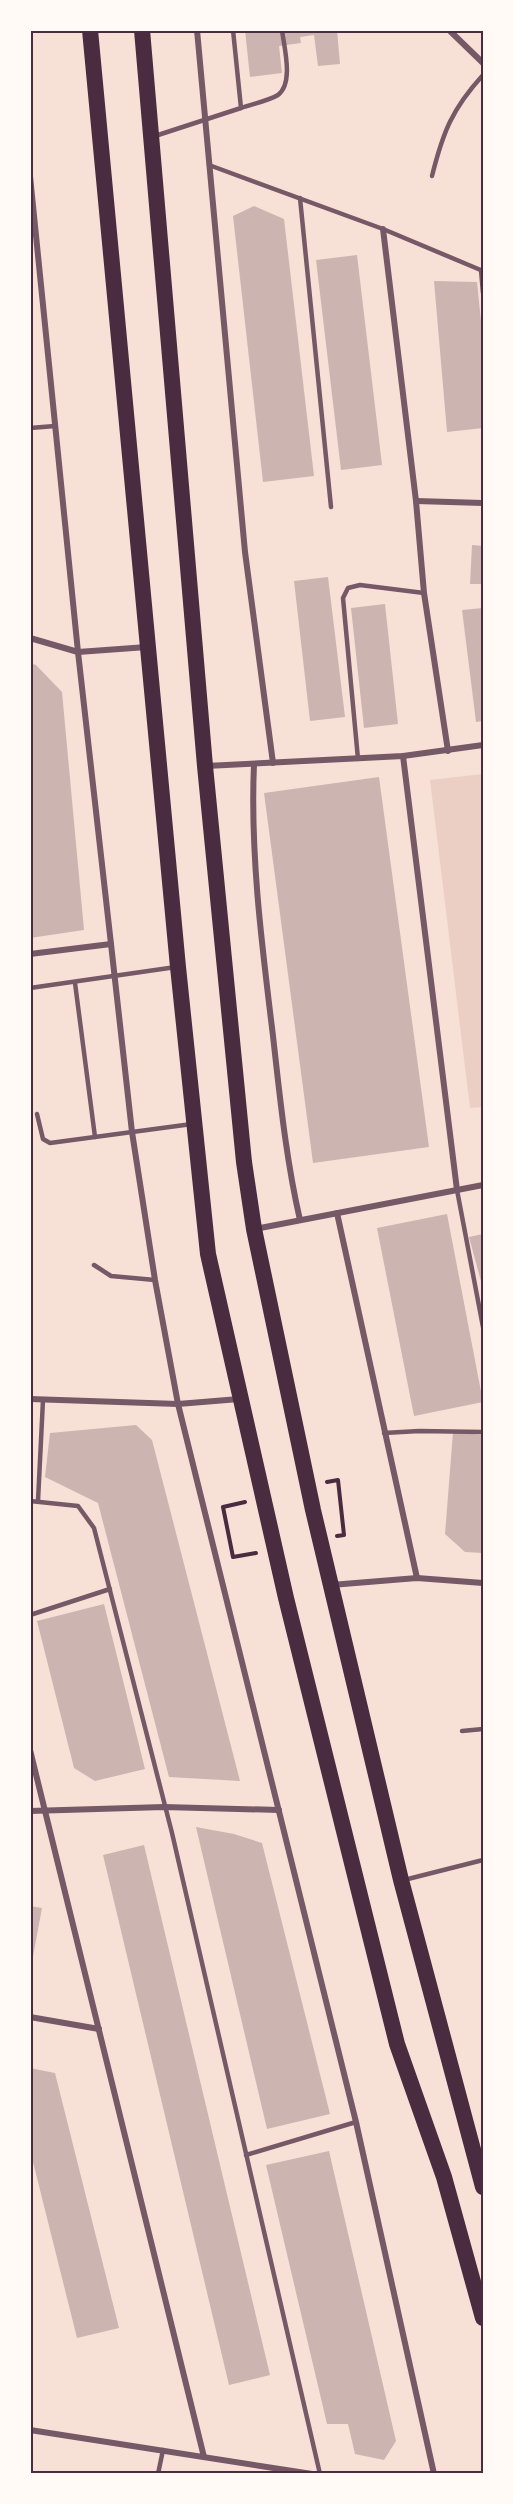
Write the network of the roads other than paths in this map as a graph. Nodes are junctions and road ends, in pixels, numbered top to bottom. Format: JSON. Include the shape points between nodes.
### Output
{"nodes":[{"id":1,"x":90,"y":30,"type":"edge"},
{"id":2,"x":142,"y":30,"type":"edge"},
{"id":3,"x":197,"y":30,"type":"edge"},
{"id":4,"x":233,"y":30,"type":"edge"},
{"id":5,"x":282,"y":30,"type":"edge"},
{"id":6,"x":448,"y":30,"type":"edge"},
{"id":7,"x":483,"y":63,"type":"edge"},
{"id":8,"x":483,"y":75,"type":"edge"},
{"id":9,"x":241,"y":108,"type":"junction"},
{"id":10,"x":205,"y":120,"type":"junction"},
{"id":11,"x":151,"y":137,"type":"junction"},
{"id":12,"x":208,"y":165,"type":"junction"},
{"id":13,"x":30,"y":176,"type":"edge"},
{"id":14,"x":432,"y":176,"type":"dead end"},
{"id":15,"x":300,"y":198,"type":"junction"},
{"id":16,"x":383,"y":230,"type":"junction"},
{"id":17,"x":482,"y":270,"type":"edge"},
{"id":18,"x":483,"y":293,"type":"edge"},
{"id":19,"x":55,"y":426,"type":"junction"},
{"id":20,"x":30,"y":428,"type":"edge"},
{"id":21,"x":416,"y":501,"type":"junction"},
{"id":22,"x":483,"y":503,"type":"edge"},
{"id":23,"x":331,"y":507,"type":"dead end"},
{"id":24,"x":424,"y":593,"type":"junction"},
{"id":25,"x":30,"y":638,"type":"edge"},
{"id":26,"x":148,"y":647,"type":"junction"},
{"id":27,"x":78,"y":652,"type":"junction"},
{"id":28,"x":483,"y":745,"type":"edge"},
{"id":29,"x":448,"y":751,"type":"junction"},
{"id":30,"x":403,"y":756,"type":"junction"},
{"id":31,"x":358,"y":759,"type":"junction"},
{"id":32,"x":273,"y":763,"type":"junction"},
{"id":33,"x":254,"y":764,"type":"junction"},
{"id":34,"x":205,"y":766,"type":"junction"},
{"id":35,"x":111,"y":944,"type":"junction"},
{"id":36,"x":30,"y":954,"type":"edge"},
{"id":37,"x":178,"y":967,"type":"junction"},
{"id":38,"x":116,"y":978,"type":"junction"},
{"id":39,"x":75,"y":982,"type":"junction"},
{"id":40,"x":30,"y":988,"type":"edge"},
{"id":41,"x":37,"y":1114,"type":"dead end"},
{"id":42,"x":195,"y":1124,"type":"junction"},
{"id":43,"x":132,"y":1132,"type":"junction"},
{"id":44,"x":95,"y":1137,"type":"junction"},
{"id":45,"x":483,"y":1185,"type":"edge"},
{"id":46,"x":457,"y":1190,"type":"junction"},
{"id":47,"x":337,"y":1213,"type":"junction"},
{"id":48,"x":300,"y":1220,"type":"junction"},
{"id":49,"x":255,"y":1229,"type":"junction"},
{"id":50,"x":94,"y":1265,"type":"dead end"},
{"id":51,"x":155,"y":1280,"type":"junction"},
{"id":52,"x":483,"y":1327,"type":"edge"},
{"id":53,"x":30,"y":1399,"type":"edge"},
{"id":54,"x":240,"y":1399,"type":"junction"},
{"id":55,"x":43,"y":1400,"type":"junction"},
{"id":56,"x":177,"y":1404,"type":"junction"},
{"id":57,"x":483,"y":1432,"type":"edge"},
{"id":58,"x":384,"y":1433,"type":"junction"},
{"id":59,"x":30,"y":1501,"type":"edge"},
{"id":60,"x":38,"y":1501,"type":"junction"},
{"id":61,"x":417,"y":1578,"type":"junction"},
{"id":62,"x":483,"y":1583,"type":"edge"},
{"id":63,"x":331,"y":1585,"type":"junction"},
{"id":64,"x":110,"y":1589,"type":"junction"},
{"id":65,"x":30,"y":1615,"type":"edge"},
{"id":66,"x":483,"y":1729,"type":"edge"},
{"id":67,"x":462,"y":1731,"type":"dead end"},
{"id":68,"x":30,"y":1749,"type":"edge"},
{"id":69,"x":164,"y":1807,"type":"junction"},
{"id":70,"x":279,"y":1810,"type":"junction"},
{"id":71,"x":45,"y":1811,"type":"junction"},
{"id":72,"x":30,"y":1812,"type":"edge"},
{"id":73,"x":483,"y":1860,"type":"edge"},
{"id":74,"x":401,"y":1880,"type":"junction"},
{"id":75,"x":30,"y":2017,"type":"edge"},
{"id":76,"x":99,"y":2029,"type":"junction"},
{"id":77,"x":356,"y":2122,"type":"junction"},
{"id":78,"x":246,"y":2155,"type":"junction"},
{"id":79,"x":483,"y":2187,"type":"edge"},
{"id":80,"x":483,"y":2318,"type":"edge"},
{"id":81,"x":30,"y":2430,"type":"edge"},
{"id":82,"x":163,"y":2450,"type":"junction"},
{"id":83,"x":204,"y":2457,"type":"junction"},
{"id":84,"x":266,"y":2470,"type":"edge"},
{"id":85,"x":158,"y":2474,"type":"edge"},
{"id":86,"x":312,"y":2474,"type":"edge"},
{"id":87,"x":320,"y":2474,"type":"edge"},
{"id":88,"x":434,"y":2474,"type":"edge"}],
"edges":[{"from":1,"to":26,"type":"highway"},
{"from":2,"to":11,"type":"highway"},
{"from":3,"to":10,"type":"street"},
{"from":4,"to":9,"type":"lane"},
{"from":5,"to":9,"type":"lane","via":[[287,81],[283,89]]},
{"from":6,"to":7,"type":"street"},
{"from":8,"to":14,"type":"lane","via":[[456,108],[442,135]]},
{"from":9,"to":10,"type":"lane"},
{"from":10,"to":11,"type":"lane"},
{"from":10,"to":12,"type":"street"},
{"from":11,"to":34,"type":"highway"},
{"from":12,"to":15,"type":"lane"},
{"from":12,"to":32,"type":"street","via":[[245,552]]},
{"from":13,"to":19,"type":"street"},
{"from":15,"to":16,"type":"lane"},
{"from":15,"to":23,"type":"lane"},
{"from":16,"to":17,"type":"lane"},
{"from":16,"to":21,"type":"street"},
{"from":17,"to":18,"type":"lane"},
{"from":19,"to":20,"type":"lane"},
{"from":19,"to":27,"type":"street"},
{"from":21,"to":22,"type":"street"},
{"from":21,"to":24,"type":"street"},
{"from":24,"to":29,"type":"street"},
{"from":24,"to":31,"type":"lane","via":[[360,585],[348,588],[343,598]]},
{"from":25,"to":27,"type":"street"},
{"from":26,"to":27,"type":"street"},
{"from":26,"to":37,"type":"highway"},
{"from":27,"to":35,"type":"street"},
{"from":28,"to":29,"type":"street"},
{"from":29,"to":30,"type":"street"},
{"from":30,"to":31,"type":"street"},
{"from":30,"to":46,"type":"street"},
{"from":31,"to":32,"type":"street"},
{"from":32,"to":33,"type":"street"},
{"from":33,"to":34,"type":"street"},
{"from":33,"to":48,"type":"street","via":[[252,814],[266,984],[290,1175]]},
{"from":34,"to":49,"type":"highway","via":[[244,1162]]},
{"from":35,"to":36,"type":"street"},
{"from":35,"to":38,"type":"street"},
{"from":37,"to":38,"type":"lane"},
{"from":37,"to":42,"type":"highway"},
{"from":38,"to":39,"type":"lane"},
{"from":38,"to":43,"type":"street"},
{"from":39,"to":40,"type":"lane"},
{"from":39,"to":44,"type":"lane"},
{"from":41,"to":44,"type":"lane","via":[[39,1132],[50,1143]]},
{"from":42,"to":43,"type":"lane"},
{"from":42,"to":54,"type":"highway","via":[[208,1254]]},
{"from":43,"to":44,"type":"lane"},
{"from":43,"to":51,"type":"street"},
{"from":45,"to":46,"type":"street"},
{"from":46,"to":47,"type":"street"},
{"from":46,"to":52,"type":"lane"},
{"from":47,"to":48,"type":"street"},
{"from":47,"to":58,"type":"street"},
{"from":48,"to":49,"type":"street"},
{"from":49,"to":63,"type":"highway"},
{"from":50,"to":51,"type":"lane","via":[[111,1276]]},
{"from":51,"to":56,"type":"street"},
{"from":53,"to":55,"type":"street"},
{"from":54,"to":56,"type":"street"},
{"from":54,"to":80,"type":"highway","via":[[397,2044],[444,2177]]},
{"from":55,"to":56,"type":"street"},
{"from":55,"to":60,"type":"lane"},
{"from":56,"to":70,"type":"street"},
{"from":57,"to":58,"type":"lane"},
{"from":58,"to":61,"type":"street"},
{"from":59,"to":60,"type":"lane"},
{"from":60,"to":64,"type":"lane","via":[[78,1506],[94,1528]]},
{"from":61,"to":62,"type":"street"},
{"from":61,"to":63,"type":"street"},
{"from":63,"to":74,"type":"highway"},
{"from":64,"to":65,"type":"lane"},
{"from":64,"to":69,"type":"lane"},
{"from":66,"to":67,"type":"lane"},
{"from":68,"to":71,"type":"street"},
{"from":69,"to":70,"type":"street"},
{"from":69,"to":71,"type":"street"},
{"from":69,"to":78,"type":"lane"},
{"from":70,"to":77,"type":"street"},
{"from":71,"to":72,"type":"street"},
{"from":71,"to":76,"type":"street"},
{"from":73,"to":74,"type":"lane"},
{"from":74,"to":79,"type":"highway"},
{"from":75,"to":76,"type":"street"},
{"from":76,"to":83,"type":"street"},
{"from":77,"to":78,"type":"lane"},
{"from":77,"to":88,"type":"street"},
{"from":78,"to":87,"type":"lane"},
{"from":81,"to":82,"type":"street"},
{"from":82,"to":83,"type":"street"},
{"from":82,"to":85,"type":"lane"},
{"from":83,"to":84,"type":"street"},
{"from":84,"to":86,"type":"street"}]}
